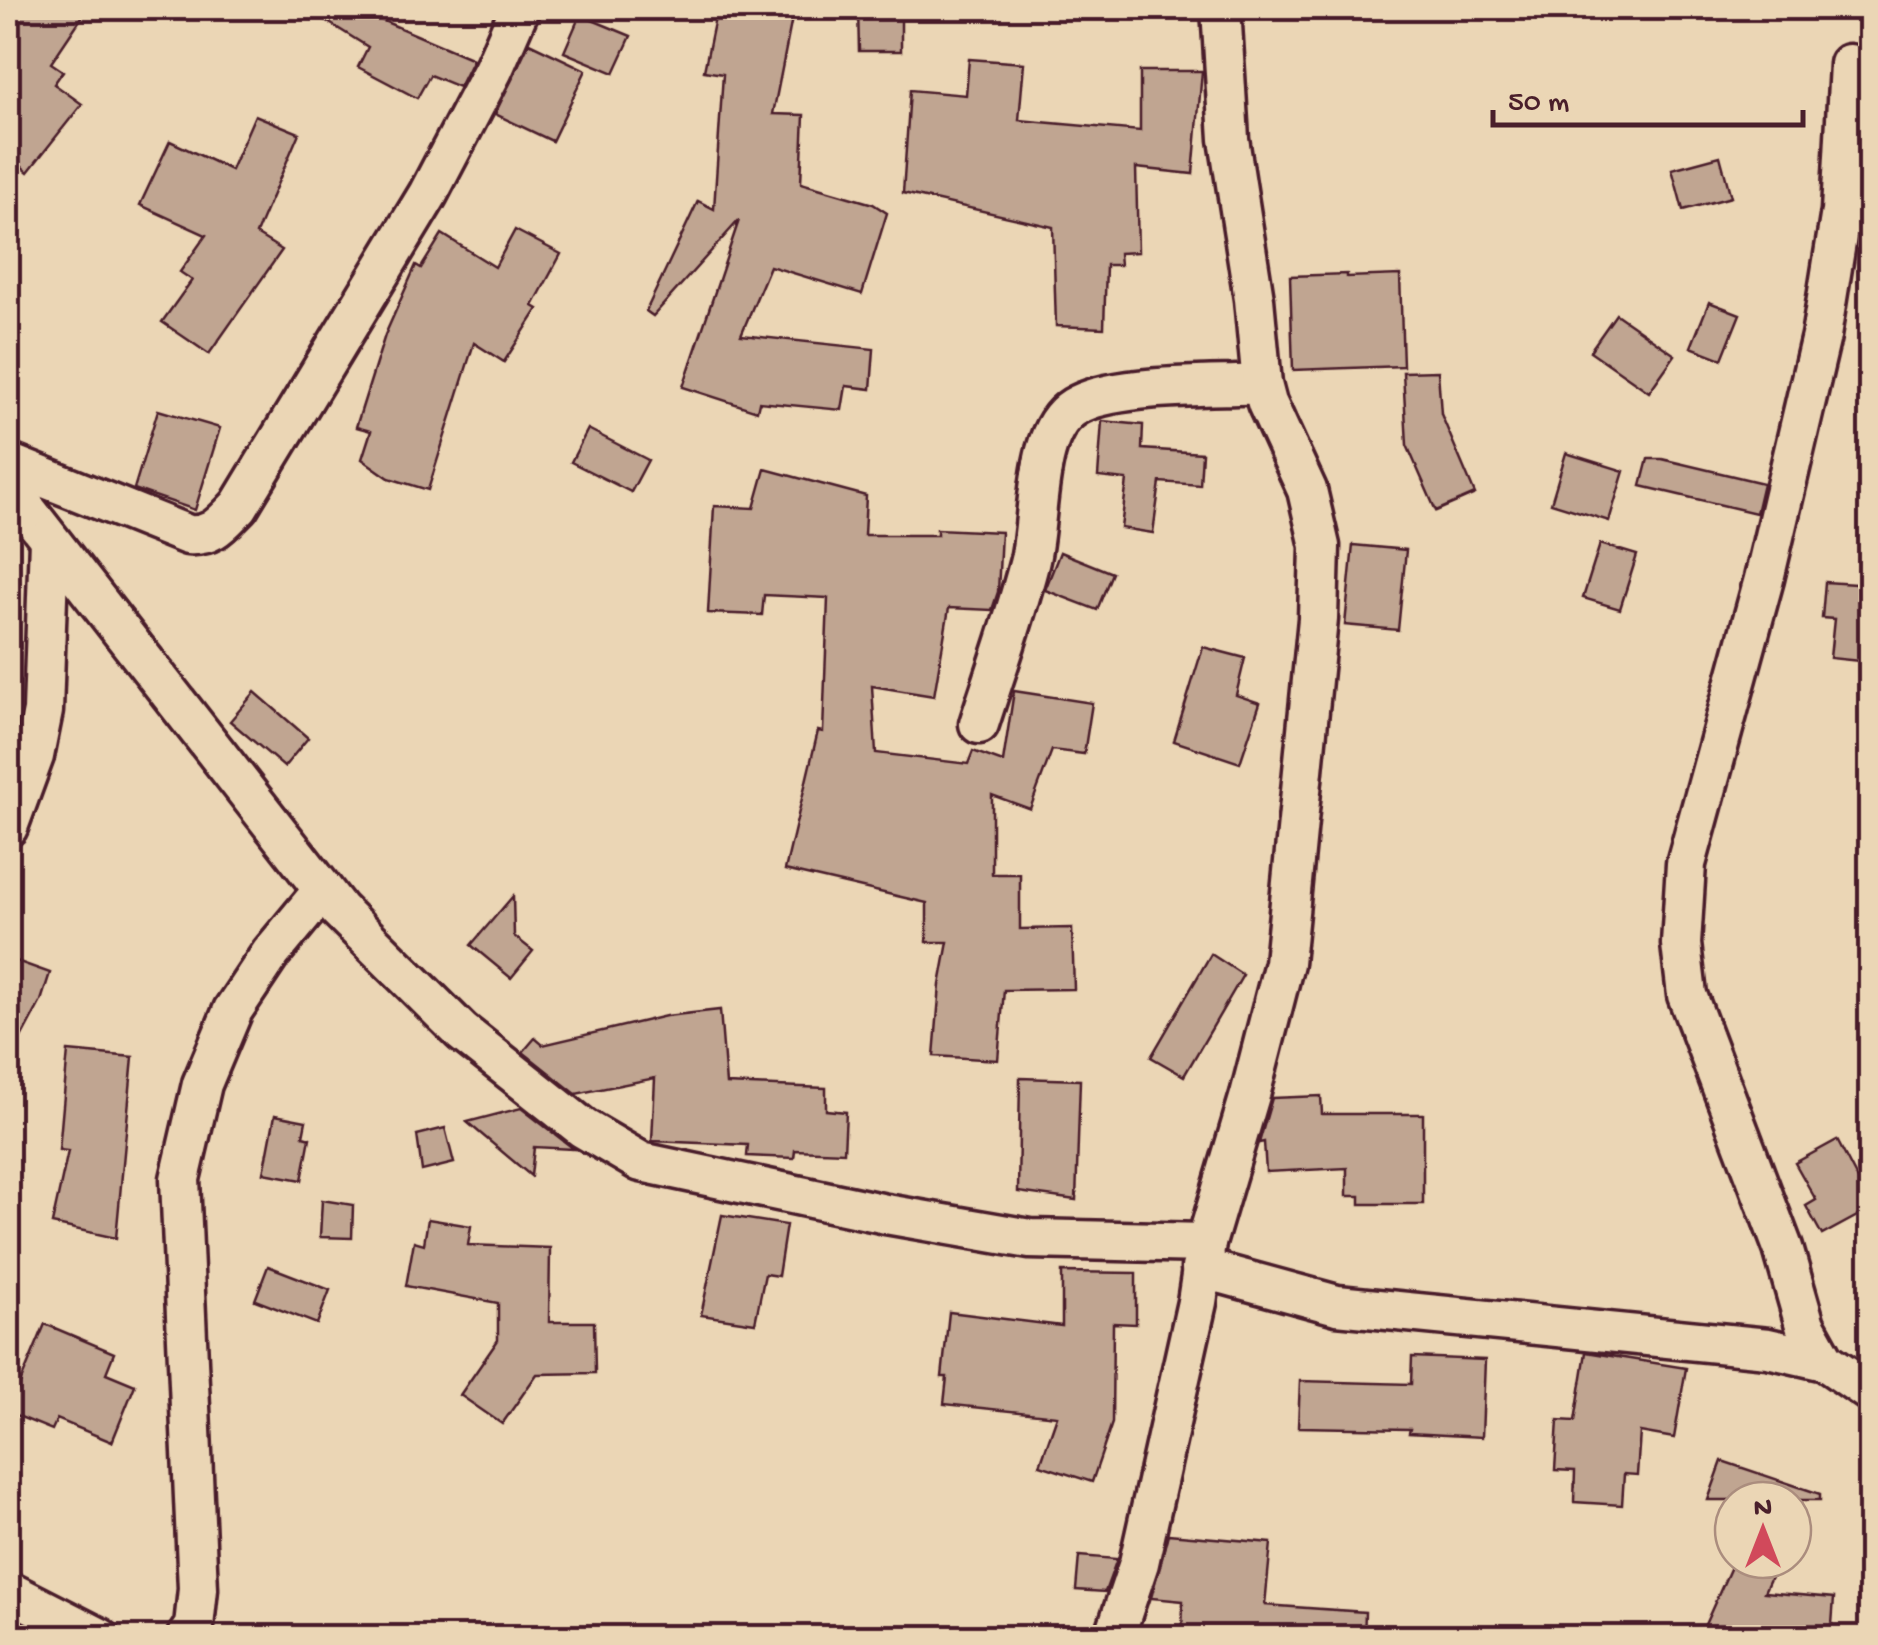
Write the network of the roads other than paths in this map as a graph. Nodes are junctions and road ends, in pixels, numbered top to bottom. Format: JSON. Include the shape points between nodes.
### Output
{"nodes":[{"id":1,"x":518,"y":8,"type":"edge"},
{"id":2,"x":1221,"y":8,"type":"edge"},
{"id":3,"x":1850,"y":64,"type":"dead end"},
{"id":4,"x":1262,"y":384,"type":"junction"},
{"id":5,"x":8,"y":463,"type":"edge"},
{"id":6,"x":8,"y":486,"type":"edge"},
{"id":7,"x":49,"y":540,"type":"junction"},
{"id":8,"x":979,"y":724,"type":"dead end"},
{"id":9,"x":8,"y":827,"type":"edge"},
{"id":10,"x":323,"y":890,"type":"junction"},
{"id":11,"x":1203,"y":1256,"type":"junction"},
{"id":12,"x":1825,"y":1361,"type":"junction"},
{"id":13,"x":1870,"y":1392,"type":"edge"},
{"id":14,"x":8,"y":1591,"type":"edge"},
{"id":15,"x":100,"y":1638,"type":"edge"},
{"id":16,"x":186,"y":1638,"type":"edge"},
{"id":17,"x":1114,"y":1638,"type":"edge"}],
"edges":[{"from":1,"to":5,"type":"street","via":[[428,194],[239,506],[214,531],[188,535]]},
{"from":2,"to":4,"type":"street","via":[[1229,138]]},
{"from":3,"to":12,"type":"street","via":[[1841,211],[1821,336],[1686,864],[1681,944],[1687,994],[1805,1325]]},
{"from":4,"to":8,"type":"street","via":[[1092,398],[1056,424],[1042,468],[1031,560]]},
{"from":4,"to":11,"type":"street","via":[[1306,490],[1320,546],[1318,619],[1284,963]]},
{"from":6,"to":7,"type":"street"},
{"from":7,"to":9,"type":"street","via":[[43,710]]},
{"from":7,"to":10,"type":"street"},
{"from":10,"to":11,"type":"street","via":[[462,1032],[583,1128],[641,1162],[1030,1239]]},
{"from":10,"to":16,"type":"street","via":[[232,1010],[202,1084],[180,1179],[198,1589]]},
{"from":11,"to":12,"type":"street","via":[[1337,1305],[1768,1348]]},
{"from":11,"to":17,"type":"street","via":[[1139,1563]]},
{"from":12,"to":13,"type":"street"},
{"from":14,"to":15,"type":"street"}]}
